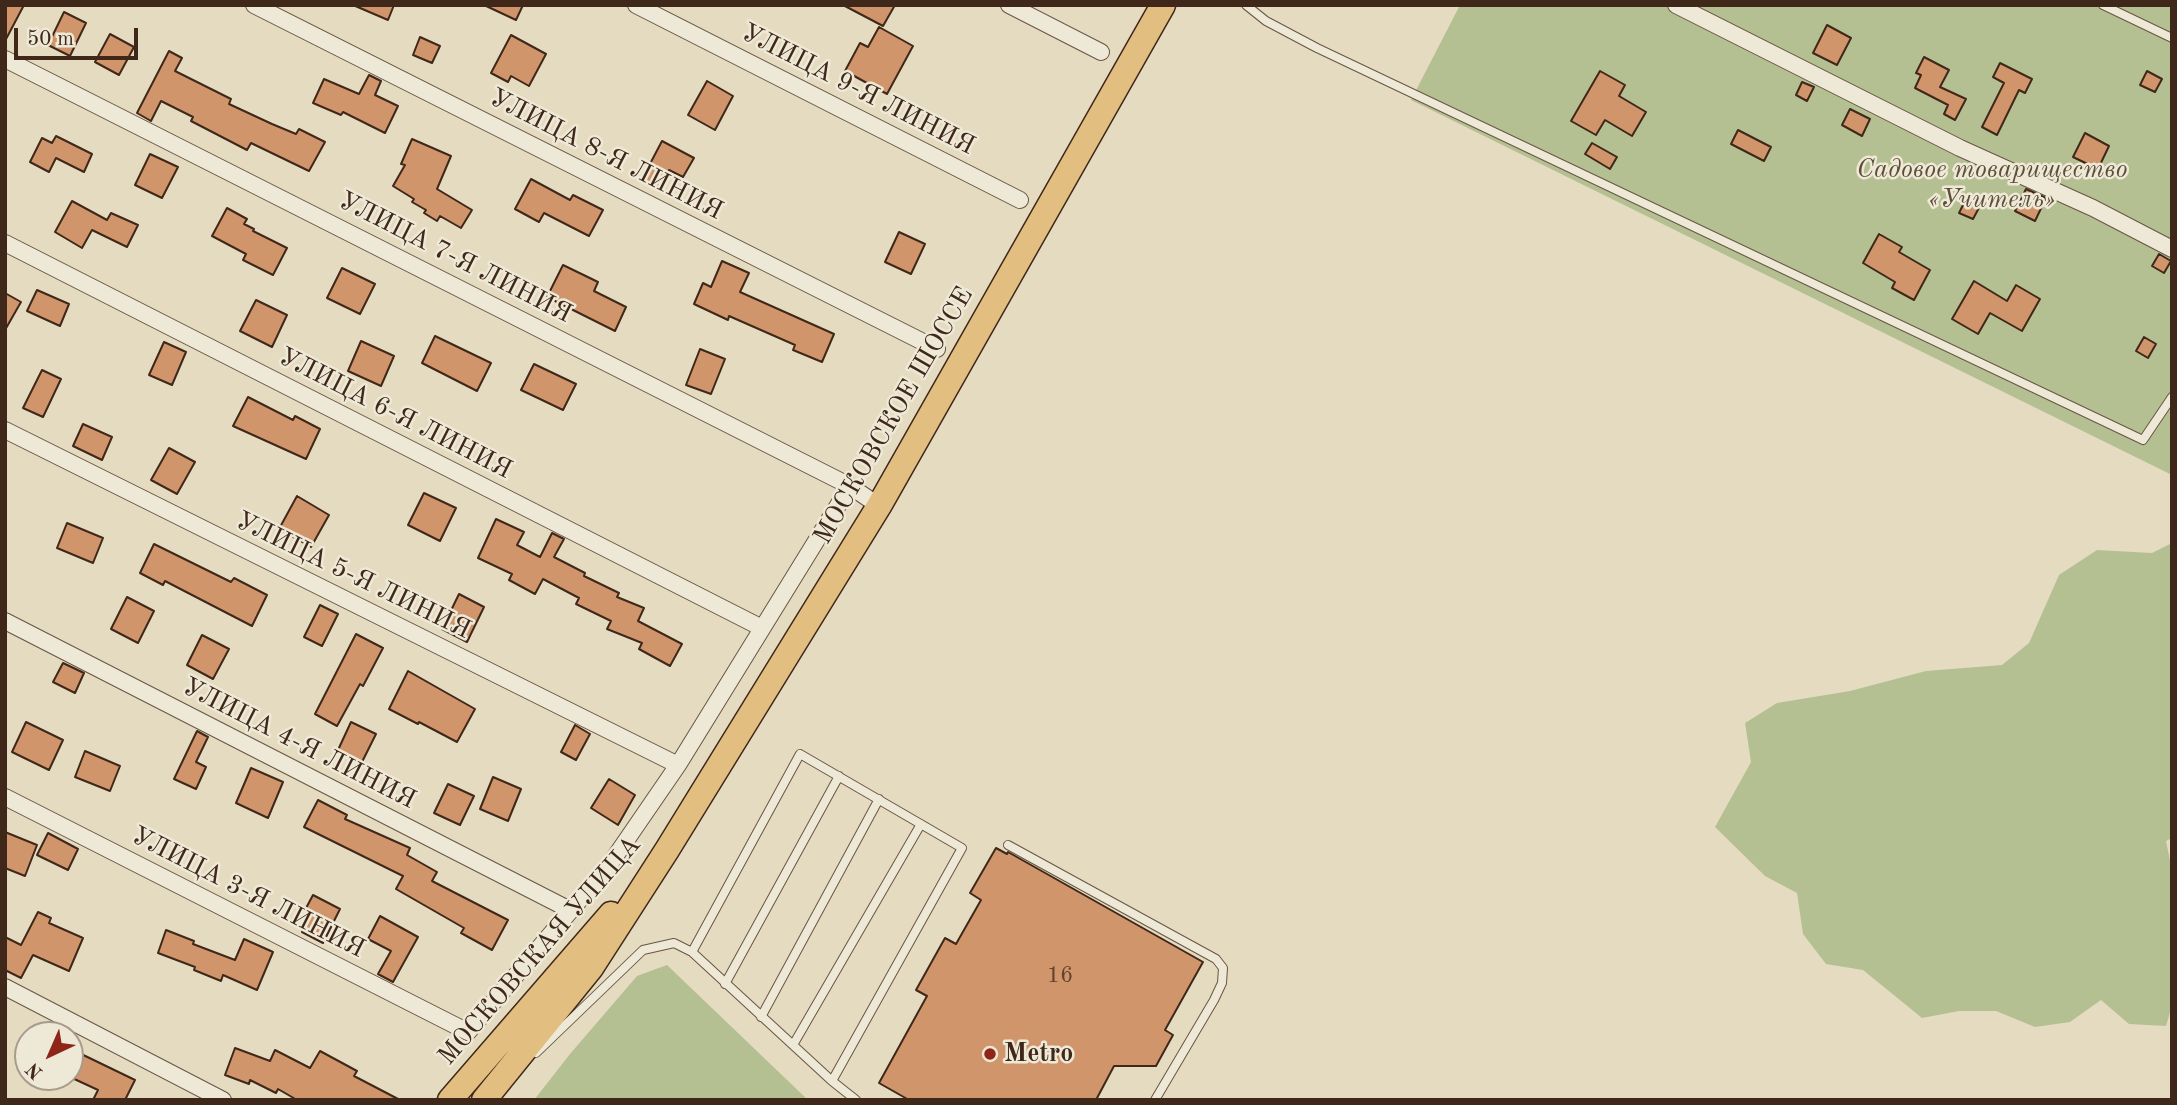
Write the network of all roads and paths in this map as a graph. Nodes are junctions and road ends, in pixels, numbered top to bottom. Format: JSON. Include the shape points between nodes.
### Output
{"nodes":[{"id":1,"x":254,"y":5,"type":"edge"},
{"id":2,"x":636,"y":5,"type":"edge"},
{"id":3,"x":1009,"y":5,"type":"edge"},
{"id":4,"x":1163,"y":5,"type":"edge"},
{"id":5,"x":1246,"y":5,"type":"edge"},
{"id":6,"x":1676,"y":5,"type":"edge"},
{"id":7,"x":2103,"y":5,"type":"edge"},
{"id":8,"x":2172,"y":38,"type":"edge"},
{"id":9,"x":1101,"y":52,"type":"dead end"},
{"id":10,"x":5,"y":59,"type":"edge"},
{"id":11,"x":1020,"y":200,"type":"dead end"},
{"id":12,"x":5,"y":243,"type":"edge"},
{"id":13,"x":2172,"y":250,"type":"edge"},
{"id":14,"x":937,"y":349,"type":"dead end"},
{"id":15,"x":2172,"y":397,"type":"edge"},
{"id":16,"x":5,"y":430,"type":"edge"},
{"id":17,"x":850,"y":485,"type":"junction"},
{"id":18,"x":879,"y":506,"type":"junction"},
{"id":19,"x":5,"y":621,"type":"edge"},
{"id":20,"x":762,"y":628,"type":"junction"},
{"id":21,"x":678,"y":765,"type":"junction"},
{"id":22,"x":839,"y":776,"type":"junction"},
{"id":23,"x":5,"y":797,"type":"edge"},
{"id":24,"x":879,"y":799,"type":"junction"},
{"id":25,"x":921,"y":824,"type":"junction"},
{"id":26,"x":1008,"y":845,"type":"dead end"},
{"id":27,"x":667,"y":850,"type":"junction"},
{"id":28,"x":570,"y":910,"type":"junction"},
{"id":29,"x":692,"y":952,"type":"junction"},
{"id":30,"x":725,"y":984,"type":"junction"},
{"id":31,"x":5,"y":987,"type":"edge"},
{"id":32,"x":761,"y":1017,"type":"junction"},
{"id":33,"x":544,"y":1035,"type":"junction"},
{"id":34,"x":793,"y":1045,"type":"junction"},
{"id":35,"x":832,"y":1081,"type":"junction"},
{"id":36,"x":494,"y":1092,"type":"edge"},
{"id":37,"x":223,"y":1100,"type":"edge"},
{"id":38,"x":450,"y":1100,"type":"edge"},
{"id":39,"x":856,"y":1100,"type":"edge"},
{"id":40,"x":1155,"y":1100,"type":"edge"}],
"edges":[{"from":1,"to":14,"type":"street","name":"УЛИЦА 8-Я ЛИНИЯ"},
{"from":2,"to":11,"type":"street","name":"УЛИЦА 9-Я ЛИНИЯ"},
{"from":3,"to":9,"type":"street"},
{"from":4,"to":18,"type":"highway","name":"МОСКОВСКОЕ ШОССЕ"},
{"from":5,"to":15,"type":"lane","via":[[1317,48],[2143,440]]},
{"from":6,"to":13,"type":"street"},
{"from":7,"to":8,"type":"lane"},
{"from":10,"to":17,"type":"street","name":"УЛИЦА 7-Я ЛИНИЯ"},
{"from":12,"to":20,"type":"street","name":"УЛИЦА 6-Я ЛИНИЯ"},
{"from":16,"to":21,"type":"street","name":"УЛИЦА 5-Я ЛИНИЯ"},
{"from":17,"to":18,"type":"street","name":"УЛИЦА 7-Я ЛИНИЯ"},
{"from":17,"to":20,"type":"street"},
{"from":18,"to":27,"type":"highway","name":"МОСКОВСКОЕ ШОССЕ"},
{"from":19,"to":28,"type":"street","name":"УЛИЦА 4-Я ЛИНИЯ"},
{"from":20,"to":21,"type":"street"},
{"from":21,"to":28,"type":"street","via":[[610,864]]},
{"from":22,"to":24,"type":"lane"},
{"from":22,"to":29,"type":"lane","via":[[800,754]]},
{"from":22,"to":30,"type":"lane"},
{"from":23,"to":28,"type":"street","name":"УЛИЦА 3-Я ЛИНИЯ","via":[[468,1032]]},
{"from":24,"to":25,"type":"lane"},
{"from":24,"to":32,"type":"lane"},
{"from":25,"to":34,"type":"lane"},
{"from":25,"to":35,"type":"lane","via":[[962,848]]},
{"from":26,"to":40,"type":"lane","via":[[1216,959],[1223,968],[1214,1000]]},
{"from":27,"to":33,"type":"highway","name":"МОСКОВСКАЯ УЛИЦА"},
{"from":27,"to":38,"type":"highway","name":"МОСКОВСКАЯ УЛИЦА"},
{"from":29,"to":30,"type":"lane"},
{"from":29,"to":33,"type":"lane","via":[[674,943],[643,950]]},
{"from":30,"to":32,"type":"lane"},
{"from":31,"to":37,"type":"street"},
{"from":32,"to":34,"type":"lane"},
{"from":33,"to":36,"type":"highway","name":"МОСКОВСКАЯ УЛИЦА"},
{"from":34,"to":35,"type":"lane"},
{"from":35,"to":39,"type":"lane"}]}
